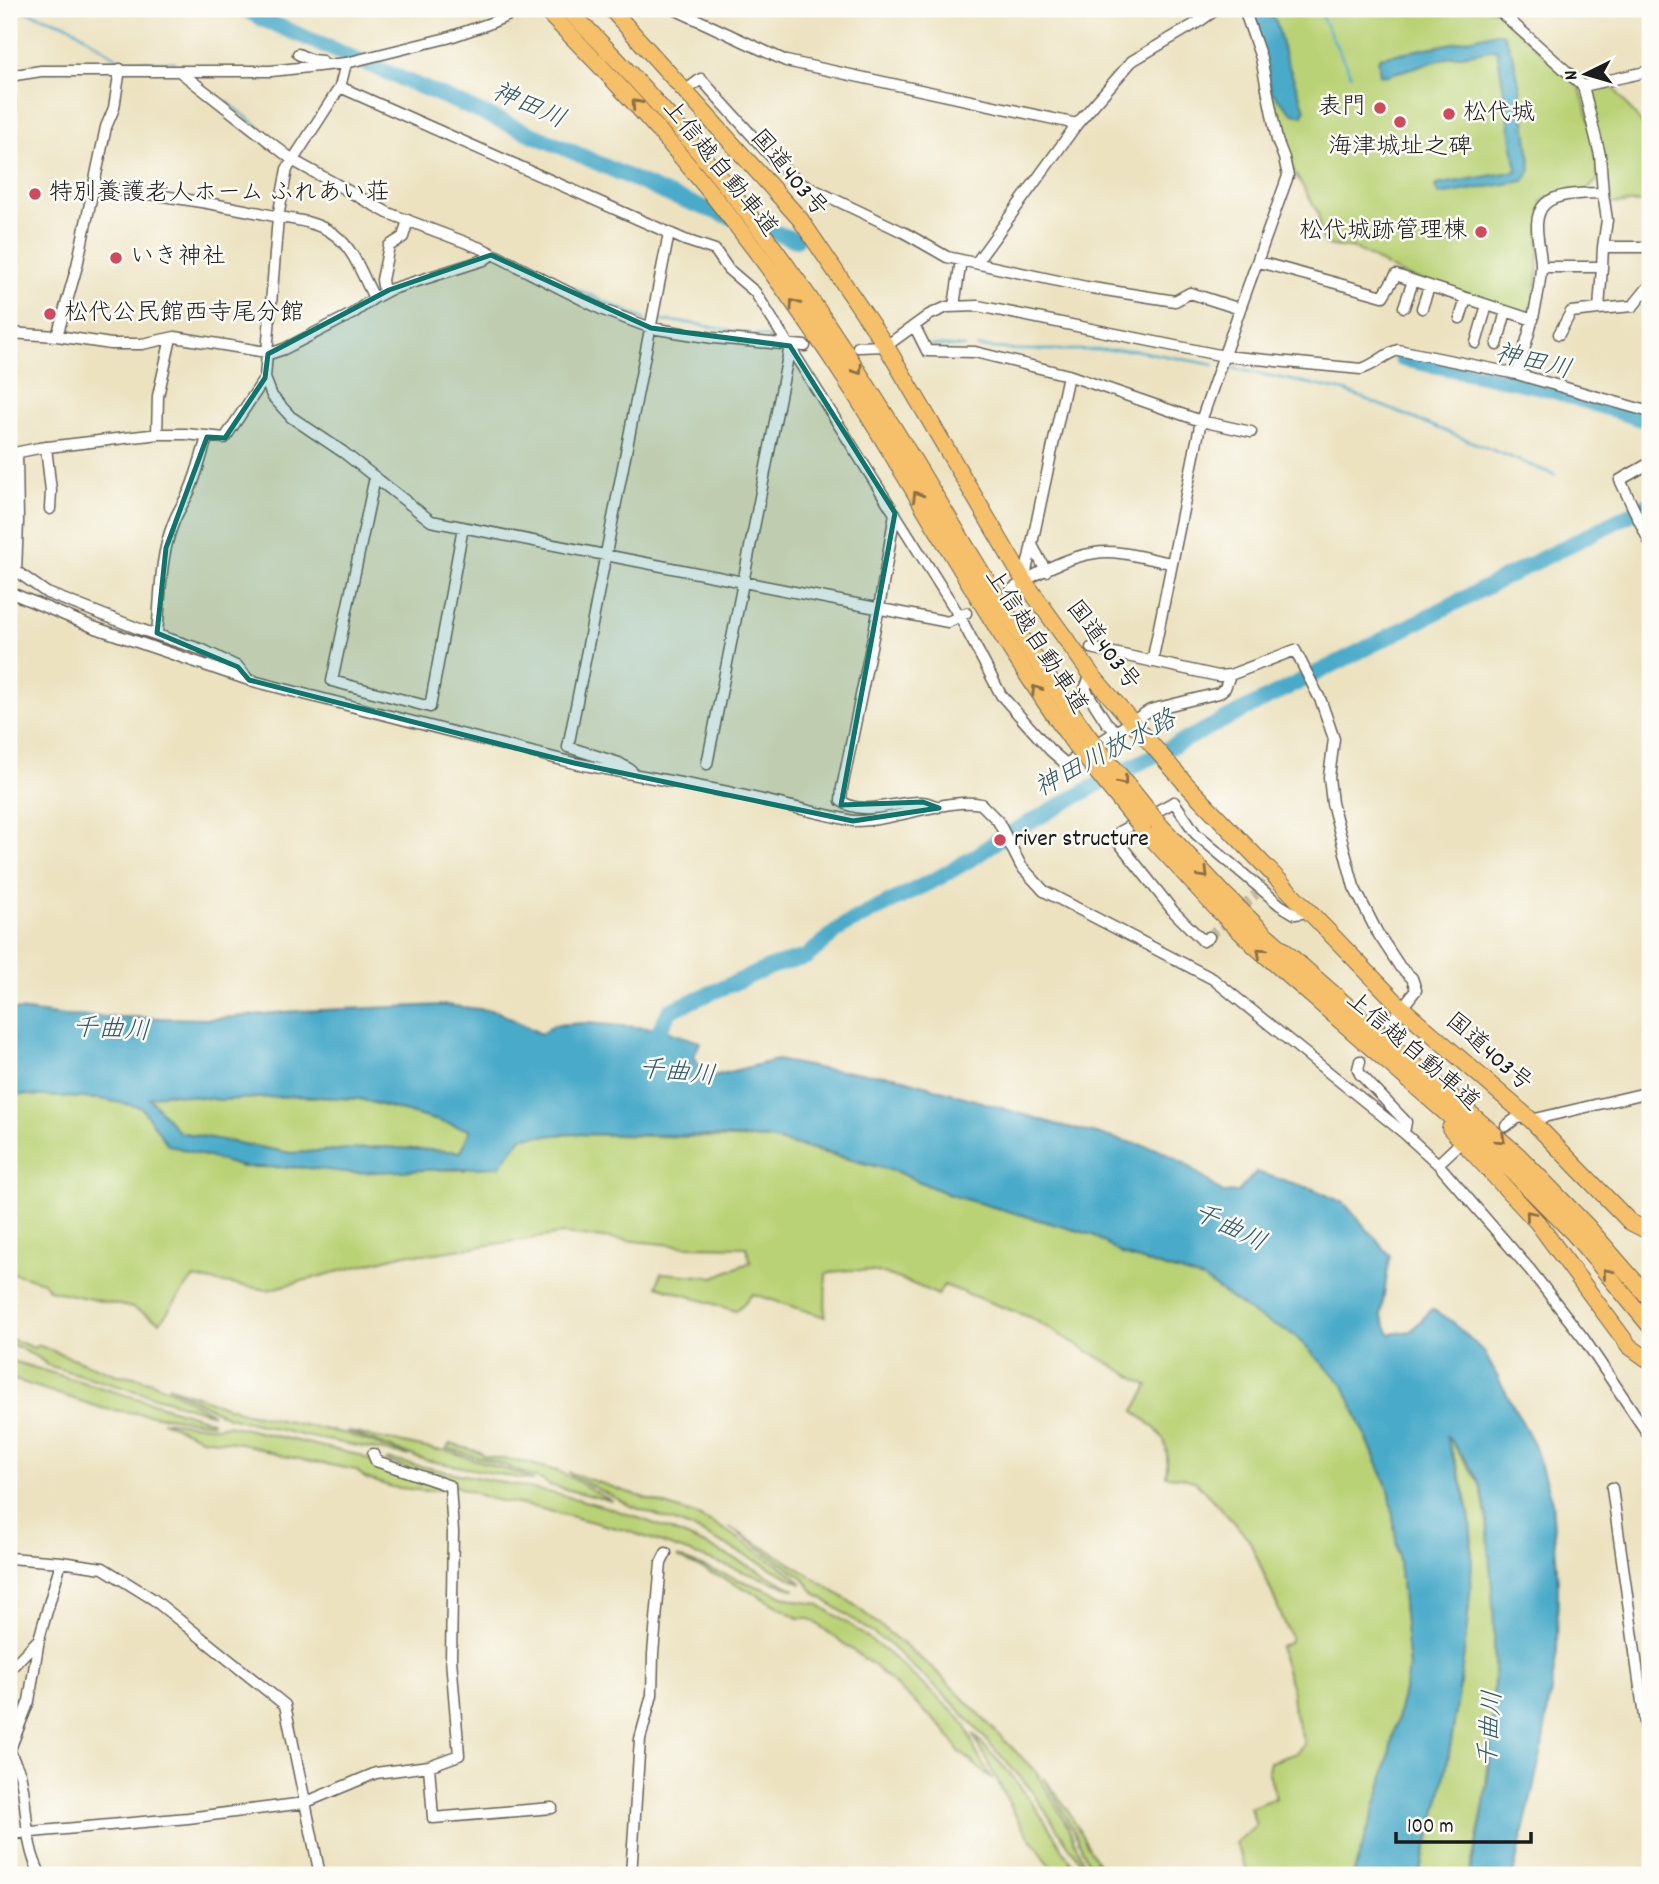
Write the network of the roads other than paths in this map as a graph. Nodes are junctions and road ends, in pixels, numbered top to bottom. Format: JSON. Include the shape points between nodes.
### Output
{"nodes":[{"id":1,"x":523,"y":9,"type":"edge"},
{"id":2,"x":544,"y":9,"type":"edge"},
{"id":3,"x":567,"y":9,"type":"edge"},
{"id":4,"x":613,"y":9,"type":"edge"},
{"id":5,"x":674,"y":9,"type":"edge"},
{"id":6,"x":1217,"y":9,"type":"edge"},
{"id":7,"x":1244,"y":9,"type":"edge"},
{"id":8,"x":1497,"y":9,"type":"edge"},
{"id":9,"x":298,"y":54,"type":"dead end"},
{"id":10,"x":346,"y":63,"type":"junction"},
{"id":11,"x":120,"y":69,"type":"junction"},
{"id":12,"x":179,"y":71,"type":"junction"},
{"id":13,"x":1650,"y":71,"type":"edge"},
{"id":14,"x":9,"y":76,"type":"edge"},
{"id":15,"x":9,"y":86,"type":"edge"},
{"id":16,"x":1583,"y":86,"type":"junction"},
{"id":17,"x":340,"y":87,"type":"junction"},
{"id":18,"x":686,"y":90,"type":"junction"},
{"id":19,"x":1077,"y":124,"type":"junction"},
{"id":20,"x":294,"y":161,"type":"junction"},
{"id":21,"x":9,"y":175,"type":"edge"},
{"id":22,"x":94,"y":187,"type":"junction"},
{"id":23,"x":1603,"y":192,"type":"junction"},
{"id":24,"x":278,"y":217,"type":"junction"},
{"id":25,"x":408,"y":220,"type":"junction"},
{"id":26,"x":669,"y":233,"type":"junction"},
{"id":27,"x":1603,"y":247,"type":"junction"},
{"id":28,"x":1650,"y":247,"type":"edge"},
{"id":29,"x":491,"y":255,"type":"junction"},
{"id":30,"x":961,"y":260,"type":"junction"},
{"id":31,"x":1259,"y":262,"type":"junction"},
{"id":32,"x":976,"y":263,"type":"junction"},
{"id":33,"x":1541,"y":267,"type":"junction"},
{"id":34,"x":1602,"y":267,"type":"junction"},
{"id":35,"x":1413,"y":281,"type":"junction"},
{"id":36,"x":1650,"y":285,"type":"edge"},
{"id":37,"x":1429,"y":287,"type":"junction"},
{"id":38,"x":379,"y":295,"type":"junction"},
{"id":39,"x":1466,"y":299,"type":"junction"},
{"id":40,"x":1487,"y":305,"type":"junction"},
{"id":41,"x":954,"y":306,"type":"junction"},
{"id":42,"x":1404,"y":307,"type":"dead end"},
{"id":43,"x":1422,"y":308,"type":"dead end"},
{"id":44,"x":1240,"y":309,"type":"junction"},
{"id":45,"x":1599,"y":309,"type":"junction"},
{"id":46,"x":1506,"y":312,"type":"junction"},
{"id":47,"x":1460,"y":318,"type":"dead end"},
{"id":48,"x":1532,"y":320,"type":"junction"},
{"id":49,"x":915,"y":327,"type":"junction"},
{"id":50,"x":651,"y":328,"type":"junction"},
{"id":51,"x":9,"y":333,"type":"edge"},
{"id":52,"x":1559,"y":334,"type":"dead end"},
{"id":53,"x":57,"y":336,"type":"junction"},
{"id":54,"x":171,"y":338,"type":"junction"},
{"id":55,"x":1476,"y":343,"type":"dead end"},
{"id":56,"x":1497,"y":345,"type":"dead end"},
{"id":57,"x":790,"y":346,"type":"junction"},
{"id":58,"x":805,"y":346,"type":"dead end"},
{"id":59,"x":858,"y":346,"type":"dead end"},
{"id":60,"x":886,"y":346,"type":"junction"},
{"id":61,"x":268,"y":354,"type":"junction"},
{"id":62,"x":1224,"y":356,"type":"junction"},
{"id":63,"x":1517,"y":374,"type":"junction"},
{"id":64,"x":1068,"y":375,"type":"junction"},
{"id":65,"x":265,"y":379,"type":"junction"},
{"id":66,"x":1650,"y":412,"type":"edge"},
{"id":67,"x":1201,"y":421,"type":"junction"},
{"id":68,"x":1251,"y":432,"type":"dead end"},
{"id":69,"x":157,"y":434,"type":"junction"},
{"id":70,"x":206,"y":437,"type":"junction"},
{"id":71,"x":47,"y":447,"type":"junction"},
{"id":72,"x":13,"y":454,"type":"edge"},
{"id":73,"x":1650,"y":463,"type":"edge"},
{"id":74,"x":375,"y":477,"type":"junction"},
{"id":75,"x":50,"y":509,"type":"dead end"},
{"id":76,"x":895,"y":513,"type":"junction"},
{"id":77,"x":463,"y":527,"type":"junction"},
{"id":78,"x":1648,"y":540,"type":"edge"},
{"id":79,"x":1032,"y":545,"type":"junction"},
{"id":80,"x":607,"y":555,"type":"junction"},
{"id":81,"x":1171,"y":563,"type":"junction"},
{"id":82,"x":1046,"y":571,"type":"junction"},
{"id":83,"x":742,"y":581,"type":"junction"},
{"id":84,"x":1017,"y":585,"type":"junction"},
{"id":85,"x":9,"y":592,"type":"edge"},
{"id":86,"x":879,"y":608,"type":"junction"},
{"id":87,"x":963,"y":615,"type":"junction"},
{"id":88,"x":157,"y":633,"type":"junction"},
{"id":89,"x":1091,"y":648,"type":"dead end"},
{"id":90,"x":1152,"y":662,"type":"junction"},
{"id":91,"x":1091,"y":674,"type":"junction"},
{"id":92,"x":1230,"y":675,"type":"junction"},
{"id":93,"x":249,"y":680,"type":"junction"},
{"id":94,"x":1136,"y":727,"type":"junction"},
{"id":95,"x":1117,"y":732,"type":"junction"},
{"id":96,"x":1082,"y":741,"type":"junction"},
{"id":97,"x":707,"y":764,"type":"dead end"},
{"id":98,"x":639,"y":775,"type":"junction"},
{"id":99,"x":939,"y":808,"type":"junction"},
{"id":100,"x":1150,"y":826,"type":"junction"},
{"id":101,"x":1308,"y":912,"type":"junction"},
{"id":102,"x":1209,"y":937,"type":"dead end"},
{"id":103,"x":1297,"y":985,"type":"junction"},
{"id":104,"x":1401,"y":1007,"type":"junction"},
{"id":105,"x":1390,"y":1023,"type":"dead end"},
{"id":106,"x":1360,"y":1060,"type":"dead end"},
{"id":107,"x":1650,"y":1092,"type":"edge"},
{"id":108,"x":1531,"y":1120,"type":"junction"},
{"id":109,"x":1506,"y":1126,"type":"dead end"},
{"id":110,"x":1404,"y":1133,"type":"junction"},
{"id":111,"x":1457,"y":1146,"type":"dead end"},
{"id":112,"x":1438,"y":1164,"type":"junction"},
{"id":113,"x":1650,"y":1232,"type":"edge"},
{"id":114,"x":1650,"y":1299,"type":"edge"},
{"id":115,"x":1650,"y":1326,"type":"edge"},
{"id":116,"x":1650,"y":1361,"type":"edge"},
{"id":117,"x":1650,"y":1437,"type":"edge"},
{"id":118,"x":373,"y":1454,"type":"dead end"},
{"id":119,"x":1612,"y":1488,"type":"dead end"},
{"id":120,"x":666,"y":1553,"type":"dead end"},
{"id":121,"x":9,"y":1558,"type":"edge"},
{"id":122,"x":61,"y":1562,"type":"junction"},
{"id":123,"x":39,"y":1639,"type":"junction"},
{"id":124,"x":9,"y":1670,"type":"edge"},
{"id":125,"x":1650,"y":1759,"type":"edge"},
{"id":126,"x":429,"y":1766,"type":"junction"},
{"id":127,"x":304,"y":1803,"type":"junction"},
{"id":128,"x":552,"y":1808,"type":"dead end"},
{"id":129,"x":28,"y":1833,"type":"junction"},
{"id":130,"x":9,"y":1834,"type":"edge"},
{"id":131,"x":41,"y":1875,"type":"edge"},
{"id":132,"x":320,"y":1875,"type":"edge"},
{"id":133,"x":631,"y":1875,"type":"edge"}],
"edges":[{"from":1,"to":10,"type":"street","via":[[447,38]]},
{"from":96,"to":2,"type":"highway","name":"上信越自動車道","one_way":true,"via":[[1018,661],[852,389],[758,253],[625,91]]},
{"from":3,"to":96,"type":"highway","name":"上信越自動車道","one_way":true,"via":[[638,82],[778,253],[865,381]]},
{"from":4,"to":18,"type":"highway","name":"国道403号"},
{"from":5,"to":19,"type":"street","via":[[786,61]]},
{"from":6,"to":19,"type":"street","via":[[1132,61]]},
{"from":7,"to":31,"type":"street","via":[[1288,169]]},
{"from":8,"to":16,"type":"street"},
{"from":9,"to":10,"type":"street","via":[[311,60]]},
{"from":10,"to":12,"type":"street","via":[[271,71]]},
{"from":10,"to":17,"type":"street"},
{"from":11,"to":12,"type":"street"},
{"from":11,"to":14,"type":"street"},
{"from":11,"to":22,"type":"street"},
{"from":12,"to":20,"type":"street"},
{"from":13,"to":16,"type":"street"},
{"from":15,"to":21,"type":"street","via":[[13,137]]},
{"from":16,"to":23,"type":"street","via":[[1600,155]]},
{"from":17,"to":20,"type":"street"},
{"from":17,"to":26,"type":"street"},
{"from":18,"to":30,"type":"street","via":[[701,79],[800,183]]},
{"from":18,"to":60,"type":"highway","name":"国道403号","via":[[800,219]]},
{"from":19,"to":32,"type":"street"},
{"from":20,"to":24,"type":"street","via":[[287,169]]},
{"from":20,"to":25,"type":"street"},
{"from":22,"to":24,"type":"street","via":[[221,204]]},
{"from":22,"to":53,"type":"street"},
{"from":23,"to":27,"type":"street"},
{"from":23,"to":33,"type":"street","via":[[1555,197],[1541,209],[1537,220]]},
{"from":24,"to":38,"type":"street","via":[[334,234]]},
{"from":24,"to":61,"type":"street"},
{"from":25,"to":29,"type":"street"},
{"from":25,"to":38,"type":"street","via":[[403,237],[389,246]]},
{"from":26,"to":50,"type":"street"},
{"from":26,"to":57,"type":"street","via":[[715,250],[728,269],[755,292]]},
{"from":27,"to":28,"type":"street"},
{"from":27,"to":34,"type":"street"},
{"from":29,"to":38,"type":"street"},
{"from":29,"to":50,"type":"street","via":[[603,310]]},
{"from":30,"to":32,"type":"street"},
{"from":30,"to":41,"type":"street"},
{"from":31,"to":35,"type":"street","via":[[1383,296],[1396,275]]},
{"from":31,"to":44,"type":"street"},
{"from":32,"to":44,"type":"street","via":[[1175,301],[1191,293]]},
{"from":33,"to":34,"type":"street"},
{"from":33,"to":48,"type":"street"},
{"from":34,"to":45,"type":"street"},
{"from":35,"to":37,"type":"street"},
{"from":35,"to":42,"type":"street"},
{"from":36,"to":45,"type":"street","via":[[1633,306]]},
{"from":37,"to":39,"type":"street"},
{"from":37,"to":43,"type":"street"},
{"from":38,"to":61,"type":"street","via":[[352,314]]},
{"from":39,"to":40,"type":"street"},
{"from":39,"to":47,"type":"street"},
{"from":40,"to":46,"type":"street"},
{"from":40,"to":55,"type":"street"},
{"from":41,"to":49,"type":"street","via":[[929,315]]},
{"from":41,"to":62,"type":"street","via":[[978,306]]},
{"from":44,"to":62,"type":"street"},
{"from":45,"to":52,"type":"street","via":[[1571,312]]},
{"from":46,"to":48,"type":"street"},
{"from":46,"to":56,"type":"street"},
{"from":48,"to":63,"type":"street"},
{"from":49,"to":60,"type":"street"},
{"from":49,"to":64,"type":"street","via":[[927,351],[975,352]]},
{"from":50,"to":57,"type":"street"},
{"from":50,"to":80,"type":"street"},
{"from":51,"to":53,"type":"street"},
{"from":53,"to":54,"type":"street","via":[[111,344]]},
{"from":54,"to":61,"type":"street"},
{"from":54,"to":69,"type":"street","via":[[158,396]]},
{"from":57,"to":58,"type":"street"},
{"from":57,"to":76,"type":"street"},
{"from":57,"to":83,"type":"street"},
{"from":59,"to":60,"type":"street"},
{"from":60,"to":84,"type":"highway","name":"国道403号"},
{"from":61,"to":65,"type":"street"},
{"from":62,"to":63,"type":"street","via":[[1361,369],[1398,351]]},
{"from":62,"to":67,"type":"street"},
{"from":63,"to":66,"type":"street"},
{"from":64,"to":67,"type":"street"},
{"from":64,"to":79,"type":"street"},
{"from":65,"to":70,"type":"street","via":[[225,438]]},
{"from":65,"to":74,"type":"street","via":[[272,396],[291,417]]},
{"from":67,"to":68,"type":"street"},
{"from":67,"to":81,"type":"street"},
{"from":69,"to":70,"type":"street"},
{"from":69,"to":71,"type":"street"},
{"from":70,"to":88,"type":"street","via":[[166,548]]},
{"from":71,"to":72,"type":"street"},
{"from":71,"to":75,"type":"street"},
{"from":72,"to":88,"type":"street","via":[[16,571],[47,593]]},
{"from":73,"to":78,"type":"street","via":[[1620,480]]},
{"from":74,"to":77,"type":"street","via":[[431,521]]},
{"from":74,"to":77,"type":"street","via":[[332,681],[430,706]]},
{"from":76,"to":86,"type":"street"},
{"from":76,"to":87,"type":"street"},
{"from":77,"to":80,"type":"street"},
{"from":79,"to":82,"type":"street"},
{"from":79,"to":84,"type":"street"},
{"from":80,"to":83,"type":"street"},
{"from":80,"to":98,"type":"street","via":[[568,747],[619,763]]},
{"from":81,"to":82,"type":"street","via":[[1096,553]]},
{"from":81,"to":90,"type":"street"},
{"from":82,"to":84,"type":"street"},
{"from":83,"to":86,"type":"street"},
{"from":83,"to":97,"type":"street"},
{"from":84,"to":91,"type":"highway","name":"国道403号"},
{"from":85,"to":93,"type":"street","via":[[93,627]]},
{"from":86,"to":87,"type":"street","via":[[948,622]]},
{"from":86,"to":99,"type":"street","via":[[841,802],[861,808],[923,802]]},
{"from":87,"to":95,"type":"street","via":[[1001,695],[1066,764]]},
{"from":88,"to":93,"type":"street","via":[[238,667]]},
{"from":89,"to":90,"type":"street"},
{"from":90,"to":92,"type":"street"},
{"from":91,"to":94,"type":"highway","name":"国道403号"},
{"from":91,"to":95,"type":"street","via":[[1085,689]]},
{"from":92,"to":94,"type":"street","via":[[1219,693],[1150,710]]},
{"from":92,"to":104,"type":"street","via":[[1295,650],[1334,739],[1329,777],[1332,803],[1354,887],[1377,932],[1416,990]]},
{"from":93,"to":98,"type":"street"},
{"from":94,"to":95,"type":"street"},
{"from":94,"to":101,"type":"highway","name":"国道403号"},
{"from":96,"to":100,"type":"highway","name":"上信越自動車道","bridge":true},
{"from":98,"to":99,"type":"street","via":[[853,821]]},
{"from":99,"to":110,"type":"street","via":[[981,804],[998,821],[1021,866],[1044,891],[1213,979]]},
{"from":103,"to":100,"type":"highway","name":"上信越自動車道","one_way":true,"via":[[1217,909]]},
{"from":100,"to":114,"type":"highway","name":"上信越自動車道","one_way":true,"via":[[1265,934],[1518,1155],[1586,1224]]},
{"from":101,"to":102,"type":"street","via":[[1295,914],[1258,891],[1196,834],[1174,802],[1119,832],[1116,839],[1174,912],[1203,942]]},
{"from":101,"to":104,"type":"highway","name":"国道403号"},
{"from":115,"to":103,"type":"highway","name":"上信越自動車道","one_way":true,"via":[[1574,1234],[1510,1169]]},
{"from":116,"to":103,"type":"highway","one_way":true,"via":[[1621,1336],[1537,1222],[1476,1154]]},
{"from":104,"to":105,"type":"street"},
{"from":104,"to":108,"type":"highway","name":"国道403号"},
{"from":106,"to":110,"type":"street","via":[[1360,1074],[1406,1122]]},
{"from":107,"to":108,"type":"street"},
{"from":108,"to":109,"type":"street","via":[[1518,1117]]},
{"from":108,"to":113,"type":"highway","name":"国道403号","via":[[1630,1222]]},
{"from":110,"to":112,"type":"street"},
{"from":111,"to":112,"type":"street"},
{"from":112,"to":117,"type":"street","via":[[1531,1270]]},
{"from":118,"to":126,"type":"street","via":[[376,1461],[450,1486],[451,1491],[451,1659],[459,1755]]},
{"from":119,"to":125,"type":"street"},
{"from":120,"to":133,"type":"street","via":[[652,1695],[640,1739]]},
{"from":121,"to":122,"type":"street"},
{"from":122,"to":123,"type":"street"},
{"from":122,"to":127,"type":"street","via":[[103,1568],[153,1599],[285,1705]]},
{"from":123,"to":124,"type":"street"},
{"from":123,"to":129,"type":"street","via":[[29,1701],[10,1749],[20,1774]]},
{"from":126,"to":127,"type":"street","via":[[376,1773]]},
{"from":126,"to":128,"type":"street","via":[[433,1818]]},
{"from":127,"to":129,"type":"street"},
{"from":127,"to":132,"type":"street"},
{"from":129,"to":130,"type":"street"},
{"from":129,"to":131,"type":"street"}]}
